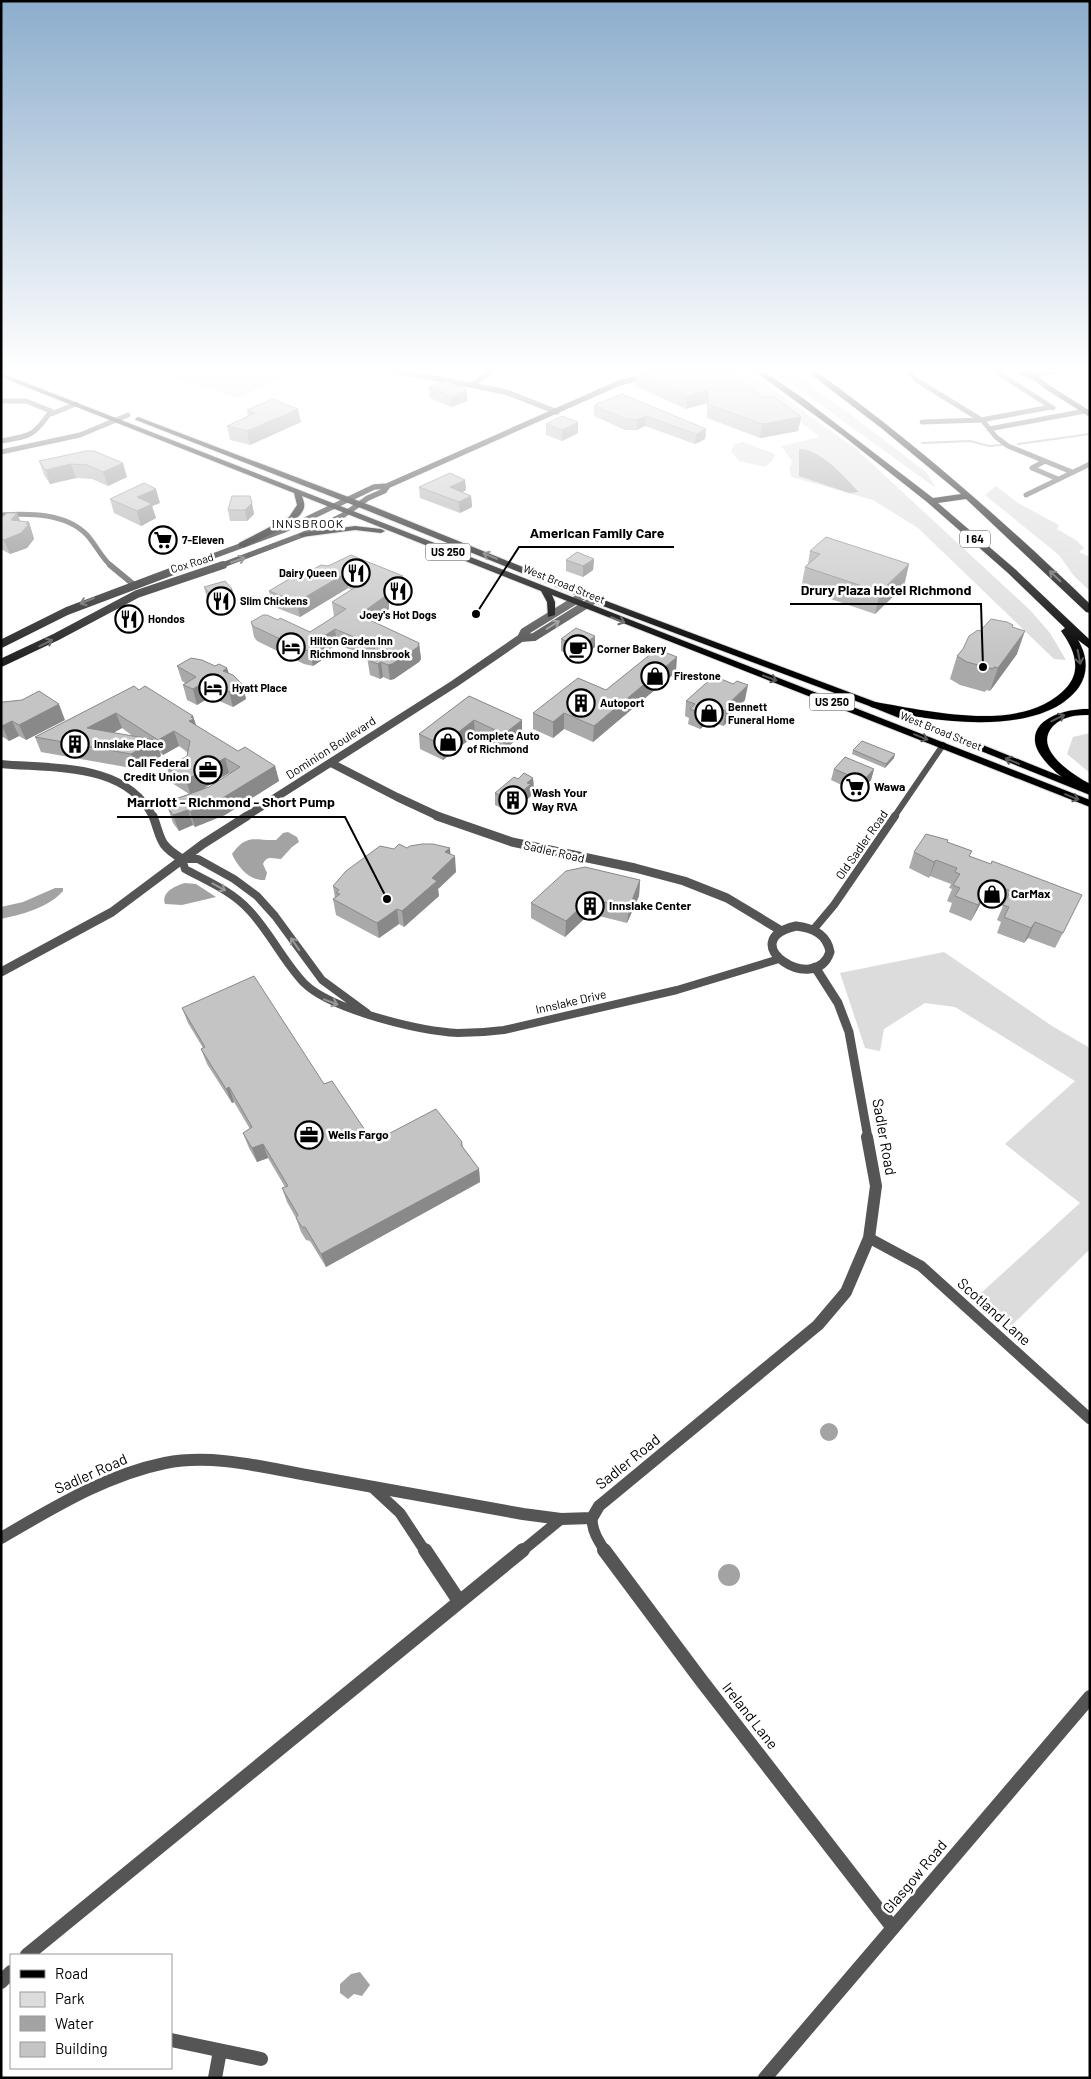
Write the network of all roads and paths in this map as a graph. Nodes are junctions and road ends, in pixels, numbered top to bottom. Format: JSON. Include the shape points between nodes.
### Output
{"nodes":[{"id":1,"x":238,"y":467,"type":"edge"},
{"id":2,"x":263,"y":467,"type":"edge"},
{"id":3,"x":431,"y":467,"type":"edge"},
{"id":4,"x":889,"y":467,"type":"edge"},
{"id":5,"x":935,"y":467,"type":"edge"},
{"id":6,"x":1034,"y":467,"type":"edge"},
{"id":7,"x":1060,"y":467,"type":"edge"},
{"id":8,"x":1083,"y":467,"type":"edge"},
{"id":9,"x":1072,"y":472,"type":"junction"},
{"id":10,"x":1058,"y":479,"type":"junction"},
{"id":11,"x":388,"y":486,"type":"junction"},
{"id":12,"x":297,"y":492,"type":"junction"},
{"id":13,"x":1026,"y":495,"type":"dead end"},
{"id":14,"x":970,"y":496,"type":"junction"},
{"id":15,"x":348,"y":500,"type":"junction"},
{"id":16,"x":931,"y":500,"type":"junction"},
{"id":17,"x":360,"y":504,"type":"junction"},
{"id":18,"x":334,"y":506,"type":"junction"},
{"id":19,"x":348,"y":512,"type":"junction"},
{"id":20,"x":1,"y":515,"type":"edge"},
{"id":21,"x":302,"y":535,"type":"junction"},
{"id":22,"x":408,"y":536,"type":"junction"},
{"id":23,"x":242,"y":545,"type":"junction"},
{"id":24,"x":154,"y":577,"type":"junction"},
{"id":25,"x":1019,"y":578,"type":"junction"},
{"id":26,"x":133,"y":584,"type":"junction"},
{"id":27,"x":545,"y":590,"type":"junction"},
{"id":28,"x":142,"y":592,"type":"junction"},
{"id":29,"x":584,"y":595,"type":"junction"},
{"id":30,"x":130,"y":598,"type":"junction"},
{"id":31,"x":595,"y":599,"type":"junction"},
{"id":32,"x":573,"y":602,"type":"junction"},
{"id":33,"x":584,"y":606,"type":"junction"},
{"id":34,"x":1090,"y":610,"type":"edge"},
{"id":35,"x":551,"y":615,"type":"junction"},
{"id":36,"x":521,"y":638,"type":"junction"},
{"id":37,"x":1,"y":644,"type":"edge"},
{"id":38,"x":1090,"y":646,"type":"edge"},
{"id":39,"x":1,"y":663,"type":"edge"},
{"id":40,"x":875,"y":705,"type":"junction"},
{"id":41,"x":1090,"y":712,"type":"edge"},
{"id":42,"x":943,"y":745,"type":"junction"},
{"id":43,"x":331,"y":763,"type":"junction"},
{"id":44,"x":1,"y":764,"type":"edge"},
{"id":45,"x":1090,"y":790,"type":"edge"},
{"id":46,"x":1090,"y":804,"type":"edge"},
{"id":47,"x":182,"y":859,"type":"junction"},
{"id":48,"x":780,"y":930,"type":"junction"},
{"id":49,"x":813,"y":930,"type":"junction"},
{"id":50,"x":779,"y":960,"type":"junction"},
{"id":51,"x":815,"y":967,"type":"junction"},
{"id":52,"x":1,"y":972,"type":"edge"},
{"id":53,"x":367,"y":1013,"type":"junction"},
{"id":54,"x":869,"y":1238,"type":"junction"},
{"id":55,"x":1090,"y":1419,"type":"edge"},
{"id":56,"x":372,"y":1487,"type":"junction"},
{"id":57,"x":592,"y":1518,"type":"junction"},
{"id":58,"x":561,"y":1519,"type":"junction"},
{"id":59,"x":1,"y":1538,"type":"edge"},
{"id":60,"x":460,"y":1601,"type":"junction"},
{"id":61,"x":1090,"y":1697,"type":"edge"},
{"id":62,"x":893,"y":1928,"type":"junction"},
{"id":63,"x":28,"y":1954,"type":"edge"},
{"id":64,"x":10,"y":1973,"type":"edge"},
{"id":65,"x":1,"y":1982,"type":"edge"},
{"id":66,"x":172,"y":2040,"type":"edge"},
{"id":67,"x":220,"y":2051,"type":"junction"},
{"id":68,"x":260,"y":2059,"type":"dead end"},
{"id":69,"x":214,"y":2078,"type":"edge"},
{"id":70,"x":765,"y":2078,"type":"edge"}],
"edges":[{"from":1,"to":12,"type":"main road","name":"West Broad Street","number":"US 250"},
{"from":2,"to":15,"type":"main road","name":"West Broad Street","number":"US 250"},
{"from":3,"to":11,"type":"main road","name":"Cox Road"},
{"from":4,"to":16,"type":"highway","number":"I 64"},
{"from":5,"to":14,"type":"highway","number":"I 64"},
{"from":6,"to":10,"type":"street"},
{"from":7,"to":9,"type":"street"},
{"from":8,"to":9,"type":"street"},
{"from":9,"to":10,"type":"street"},
{"from":10,"to":13,"type":"street"},
{"from":11,"to":15,"type":"main road","name":"Cox Road","via":[[374,487]]},
{"from":11,"to":17,"type":"main road","name":"Cox Road"},
{"from":12,"to":18,"type":"main road","name":"West Broad Street","number":"US 250"},
{"from":12,"to":23,"type":"main road","via":[[300,505],[295,516]]},
{"from":14,"to":16,"type":"highway"},
{"from":34,"to":14,"type":"highway","number":"I 64","one_way":true},
{"from":15,"to":17,"type":"main road","name":"West Broad Street","number":"US 250"},
{"from":15,"to":18,"type":"main road","name":"Cox Road"},
{"from":16,"to":25,"type":"highway","number":"I 64"},
{"from":17,"to":19,"type":"main road","name":"Cox Road"},
{"from":29,"to":17,"type":"main road","name":"West Broad Street","number":"US 250","one_way":true},
{"from":18,"to":19,"type":"main road","name":"West Broad Street","number":"US 250"},
{"from":18,"to":23,"type":"main road","name":"Cox Road"},
{"from":19,"to":21,"type":"main road","name":"Cox Road"},
{"from":19,"to":22,"type":"main road","name":"West Broad Street","number":"US 250"},
{"from":20,"to":26,"type":"street","via":[[39,516],[74,526]]},
{"from":21,"to":22,"type":"main road","via":[[363,528]]},
{"from":28,"to":21,"type":"main road","name":"Cox Road","one_way":true},
{"from":22,"to":27,"type":"main road","name":"West Broad Street","number":"US 250"},
{"from":23,"to":24,"type":"main road","name":"Cox Road"},
{"from":24,"to":26,"type":"main road","name":"Cox Road"},
{"from":24,"to":28,"type":"main road","via":[[141,587]]},
{"from":25,"to":38,"type":"highway","number":"I 64"},
{"from":25,"to":40,"type":"highway","one_way":true,"via":[[1070,636],[1078,651],[1079,676],[1066,695],[1035,711],[991,720],[944,718]]},
{"from":26,"to":30,"type":"main road","via":[[135,587]]},
{"from":26,"to":37,"type":"main road","name":"Cox Road","one_way":true,"via":[[73,608]]},
{"from":27,"to":32,"type":"main road","name":"West Broad Street","number":"US 250"},
{"from":27,"to":35,"type":"main road","via":[[551,602]]},
{"from":28,"to":30,"type":"main road","name":"Cox Road"},
{"from":29,"to":31,"type":"main road","name":"West Broad Street","number":"US 250"},
{"from":29,"to":32,"type":"street","name":"Dominion Boulevard"},
{"from":39,"to":30,"type":"main road","name":"Cox Road","one_way":true},
{"from":31,"to":33,"type":"street","name":"Dominion Boulevard"},
{"from":31,"to":40,"type":"main road","name":"West Broad Street","number":"US 250"},
{"from":32,"to":33,"type":"main road","name":"West Broad Street","number":"US 250"},
{"from":32,"to":35,"type":"street","name":"Dominion Boulevard"},
{"from":36,"to":33,"type":"street","name":"Dominion Boulevard","one_way":true,"via":[[534,637]]},
{"from":33,"to":42,"type":"main road","name":"West Broad Street","number":"US 250","one_way":true},
{"from":35,"to":36,"type":"street","name":"Dominion Boulevard","via":[[524,632]]},
{"from":36,"to":43,"type":"street","name":"Dominion Boulevard"},
{"from":45,"to":40,"type":"main road","name":"West Broad Street","number":"US 250","one_way":true},
{"from":45,"to":41,"type":"highway","one_way":true,"via":[[1051,761],[1041,739],[1043,730],[1055,718]]},
{"from":42,"to":46,"type":"main road","name":"West Broad Street","number":"US 250","one_way":true},
{"from":42,"to":49,"type":"street","name":"Old Sadler Road","via":[[840,896]]},
{"from":43,"to":47,"type":"street","name":"Dominion Boulevard"},
{"from":43,"to":48,"type":"street","name":"Sadler Road","via":[[453,824],[514,843],[685,881],[735,902]]},
{"from":44,"to":47,"type":"street","name":"Innslake Drive","via":[[87,772],[124,785],[149,809],[160,844]]},
{"from":47,"to":52,"type":"street","name":"Dominion Boulevard","via":[[112,912]]},
{"from":53,"to":47,"type":"street","name":"Innslake Drive","one_way":true,"via":[[322,980],[258,896],[198,859]]},
{"from":47,"to":53,"type":"street","name":"Innslake Drive","one_way":true,"via":[[186,869],[227,892],[250,911],[299,980],[309,989],[331,1002]]},
{"from":48,"to":49,"type":"street","via":[[796,926]]},
{"from":48,"to":50,"type":"street","via":[[771,944]]},
{"from":49,"to":51,"type":"street","via":[[826,940],[830,952],[827,960]]},
{"from":50,"to":51,"type":"street","via":[[793,967]]},
{"from":50,"to":53,"type":"street","name":"Innslake Drive","via":[[691,988],[484,1034],[430,1031]]},
{"from":51,"to":54,"type":"street","name":"Sadler Road","via":[[838,1003],[849,1032],[876,1186]]},
{"from":54,"to":55,"type":"street","name":"Scotland Lane","via":[[921,1266]]},
{"from":54,"to":57,"type":"street","name":"Sadler Road","via":[[846,1292],[818,1325],[599,1506]]},
{"from":56,"to":58,"type":"street","name":"Sadler Road"},
{"from":56,"to":59,"type":"street","name":"Sadler Road","via":[[219,1460],[190,1460],[120,1476]]},
{"from":56,"to":60,"type":"street","via":[[400,1513]]},
{"from":57,"to":58,"type":"street","name":"Sadler Road"},
{"from":57,"to":62,"type":"street","name":"Ireland Lane","via":[[598,1541]]},
{"from":58,"to":60,"type":"street"},
{"from":60,"to":63,"type":"street"},
{"from":61,"to":62,"type":"street","name":"Glasgow Road"},
{"from":62,"to":70,"type":"street","name":"Glasgow Road"},
{"from":64,"to":65,"type":"street"},
{"from":66,"to":67,"type":"street"},
{"from":67,"to":68,"type":"street"},
{"from":67,"to":69,"type":"street"}]}
